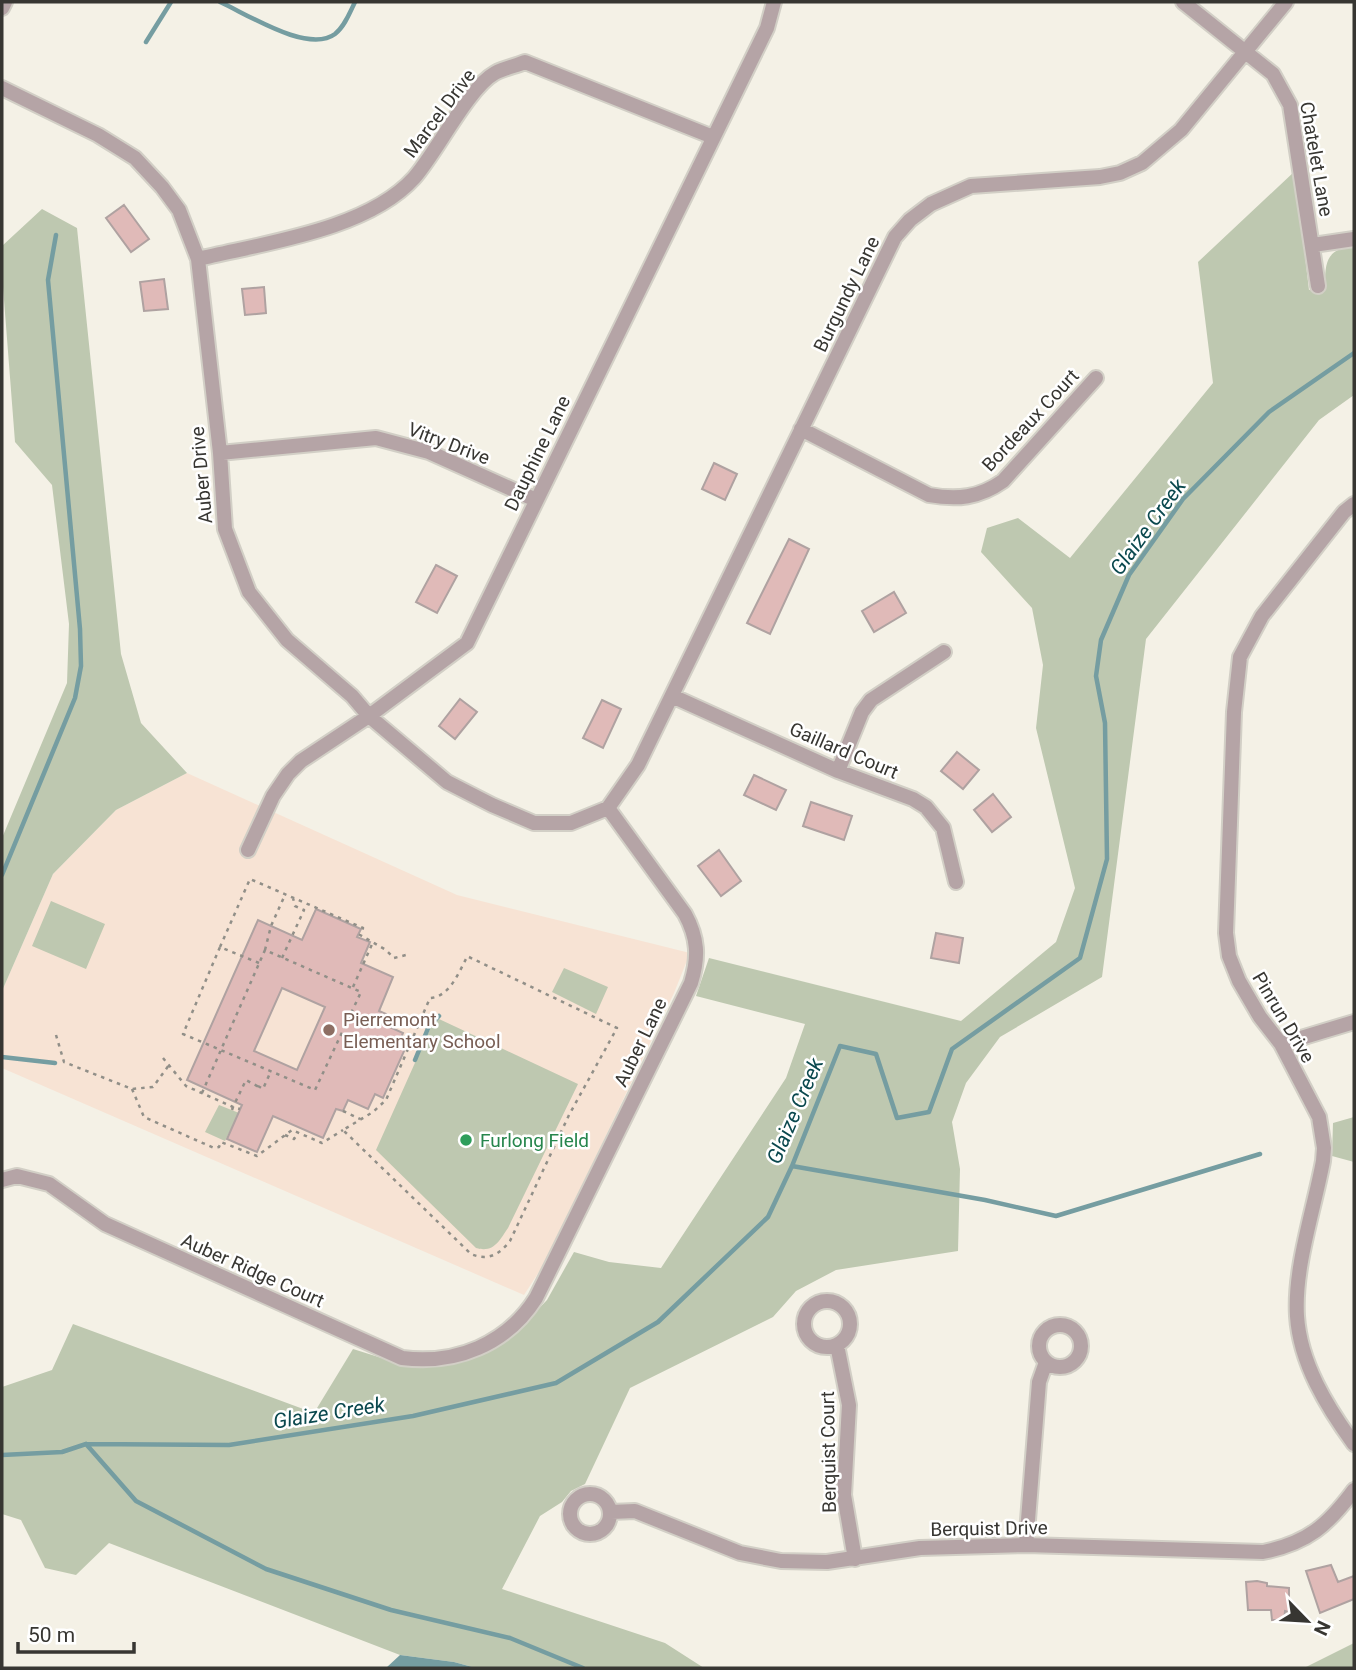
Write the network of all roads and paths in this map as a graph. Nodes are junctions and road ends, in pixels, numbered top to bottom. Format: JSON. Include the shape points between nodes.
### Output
{"nodes":[{"id":1,"x":5,"y":2,"type":"edge"},
{"id":2,"x":774,"y":2,"type":"edge"},
{"id":3,"x":1183,"y":2,"type":"edge"},
{"id":4,"x":1286,"y":2,"type":"edge"},
{"id":5,"x":2,"y":8,"type":"edge"},
{"id":6,"x":1245,"y":53,"type":"junction"},
{"id":7,"x":2,"y":88,"type":"edge"},
{"id":8,"x":713,"y":137,"type":"junction"},
{"id":9,"x":1354,"y":239,"type":"edge"},
{"id":10,"x":1313,"y":245,"type":"junction"},
{"id":11,"x":198,"y":260,"type":"junction"},
{"id":12,"x":1318,"y":286,"type":"dead end"},
{"id":13,"x":1096,"y":378,"type":"dead end"},
{"id":14,"x":801,"y":429,"type":"junction"},
{"id":15,"x":220,"y":453,"type":"junction"},
{"id":16,"x":536,"y":500,"type":"junction"},
{"id":17,"x":1351,"y":512,"type":"edge"},
{"id":18,"x":944,"y":652,"type":"dead end"},
{"id":19,"x":672,"y":696,"type":"junction"},
{"id":20,"x":369,"y":716,"type":"junction"},
{"id":21,"x":838,"y":771,"type":"junction"},
{"id":22,"x":608,"y":808,"type":"junction"},
{"id":23,"x":248,"y":850,"type":"dead end"},
{"id":24,"x":956,"y":882,"type":"dead end"},
{"id":25,"x":285,"y":895,"type":"junction"},
{"id":26,"x":293,"y":898,"type":"junction"},
{"id":27,"x":373,"y":942,"type":"junction"},
{"id":28,"x":220,"y":947,"type":"junction"},
{"id":29,"x":265,"y":950,"type":"junction"},
{"id":30,"x":406,"y":955,"type":"dead end"},
{"id":31,"x":282,"y":958,"type":"junction"},
{"id":32,"x":259,"y":963,"type":"junction"},
{"id":33,"x":353,"y":988,"type":"junction"},
{"id":34,"x":1354,"y":1022,"type":"edge"},
{"id":35,"x":56,"y":1035,"type":"dead end"},
{"id":36,"x":1281,"y":1044,"type":"junction"},
{"id":37,"x":220,"y":1049,"type":"junction"},
{"id":38,"x":163,"y":1058,"type":"dead end"},
{"id":39,"x":169,"y":1065,"type":"junction"},
{"id":40,"x":271,"y":1071,"type":"junction"},
{"id":41,"x":132,"y":1089,"type":"junction"},
{"id":42,"x":202,"y":1093,"type":"junction"},
{"id":43,"x":232,"y":1108,"type":"junction"},
{"id":44,"x":240,"y":1109,"type":"dead end"},
{"id":45,"x":342,"y":1111,"type":"dead end"},
{"id":46,"x":360,"y":1119,"type":"junction"},
{"id":47,"x":343,"y":1130,"type":"junction"},
{"id":48,"x":298,"y":1133,"type":"junction"},
{"id":49,"x":285,"y":1135,"type":"junction"},
{"id":50,"x":2,"y":1180,"type":"edge"},
{"id":51,"x":498,"y":1338,"type":"joint"},
{"id":52,"x":837,"y":1345,"type":"dead end"},
{"id":53,"x":1046,"y":1363,"type":"dead end"},
{"id":54,"x":1354,"y":1444,"type":"edge"},
{"id":55,"x":1354,"y":1490,"type":"edge"},
{"id":56,"x":611,"y":1512,"type":"dead end"},
{"id":57,"x":1026,"y":1545,"type":"junction"},
{"id":58,"x":855,"y":1559,"type":"junction"}],
"edges":[{"from":1,"to":5,"type":"street"},
{"from":2,"to":8,"type":"street","name":"Dauphine Lane","via":[[767,28]]},
{"from":3,"to":6,"type":"street","name":"Chatelet Lane"},
{"from":4,"to":6,"type":"street","name":"Burgundy Lane"},
{"from":6,"to":10,"type":"street","name":"Chatelet Lane","via":[[1273,75],[1290,105]]},
{"from":6,"to":14,"type":"street","name":"Burgundy Lane","via":[[1181,130],[1142,163],[1100,177],[971,186],[931,204],[910,220],[895,237]]},
{"from":7,"to":11,"type":"street","name":"Auber Drive","via":[[135,158],[179,210]]},
{"from":8,"to":11,"type":"street","name":"Marcel Drive","via":[[525,62],[494,74],[477,89],[413,179],[376,209],[328,228]]},
{"from":8,"to":16,"type":"street","name":"Dauphine Lane"},
{"from":9,"to":10,"type":"street"},
{"from":10,"to":12,"type":"street","name":"Chatelet Lane"},
{"from":11,"to":15,"type":"street","name":"Auber Drive"},
{"from":13,"to":14,"type":"street","name":"Bordeaux Court","via":[[1003,481],[969,497],[929,495]]},
{"from":14,"to":19,"type":"street","name":"Burgundy Lane"},
{"from":15,"to":16,"type":"street","name":"Vitry Drive","via":[[376,438],[429,452]]},
{"from":15,"to":20,"type":"street","name":"Auber Drive","via":[[225,528],[249,592],[287,640]]},
{"from":16,"to":20,"type":"street","name":"Dauphine Lane","via":[[467,643]]},
{"from":17,"to":36,"type":"street","name":"Pinrun Drive","via":[[1262,616],[1240,657],[1236,686],[1226,933],[1239,982]]},
{"from":18,"to":21,"type":"street","via":[[871,700]]},
{"from":19,"to":21,"type":"street","name":"Gaillard Court"},
{"from":19,"to":22,"type":"street","name":"Burgundy Lane","via":[[638,765]]},
{"from":20,"to":22,"type":"street","name":"Auber Drive","via":[[447,782],[534,823],[571,823]]},
{"from":20,"to":23,"type":"street","name":"Dauphine Lane","via":[[288,774],[272,796]]},
{"from":21,"to":24,"type":"street","name":"Gaillard Court","via":[[926,807],[943,828]]},
{"from":22,"to":51,"type":"street","name":"Auber Lane","via":[[685,914],[695,933],[696,967],[536,1298],[525,1315]]},
{"from":25,"to":26,"type":"path"},
{"from":25,"to":28,"type":"path","via":[[250,879]]},
{"from":25,"to":29,"type":"path"},
{"from":26,"to":27,"type":"path","via":[[363,928],[360,935]]},
{"from":26,"to":31,"type":"path","via":[[295,906],[304,910]]},
{"from":27,"to":30,"type":"path","via":[[394,958]]},
{"from":27,"to":33,"type":"path"},
{"from":28,"to":32,"type":"path"},
{"from":28,"to":37,"type":"path","via":[[183,1034]]},
{"from":29,"to":31,"type":"path"},
{"from":29,"to":32,"type":"path"},
{"from":31,"to":33,"type":"path"},
{"from":32,"to":37,"type":"path"},
{"from":33,"to":40,"type":"path","via":[[361,992],[315,1090]]},
{"from":34,"to":36,"type":"street"},
{"from":35,"to":41,"type":"path","via":[[64,1062]]},
{"from":36,"to":54,"type":"street","name":"Pinrun Drive","via":[[1320,1117],[1324,1148],[1299,1278],[1299,1334],[1309,1368]]},
{"from":37,"to":40,"type":"path"},
{"from":37,"to":42,"type":"path"},
{"from":38,"to":39,"type":"path"},
{"from":39,"to":41,"type":"path","via":[[153,1087]]},
{"from":39,"to":42,"type":"path","via":[[186,1086]]},
{"from":40,"to":43,"type":"path","via":[[263,1089],[246,1080]]},
{"from":41,"to":49,"type":"path","via":[[144,1117],[214,1148],[222,1141],[257,1156]]},
{"from":42,"to":43,"type":"path"},
{"from":43,"to":44,"type":"path"},
{"from":45,"to":46,"type":"path"},
{"from":46,"to":47,"type":"path"},
{"from":46,"to":47,"type":"path","via":[[386,1100],[430,998],[447,989],[469,957],[617,1028],[569,1115],[510,1241],[494,1256],[471,1254]]},
{"from":47,"to":48,"type":"path","via":[[322,1143]]},
{"from":48,"to":49,"type":"path","via":[[292,1130]]},
{"from":48,"to":49,"type":"path","via":[[294,1139]]},
{"from":50,"to":51,"type":"street","name":"Auber Ridge Court","via":[[17,1177],[49,1184],[105,1224],[402,1358],[436,1359]]},
{"from":52,"to":58,"type":"street","name":"Berquist Court","via":[[849,1405],[844,1495]]},
{"from":53,"to":57,"type":"street","via":[[1039,1382]]},
{"from":55,"to":57,"type":"street","name":"Berquist Drive","via":[[1315,1533],[1264,1552]]},
{"from":56,"to":58,"type":"street","name":"Berquist Drive","via":[[635,1511],[740,1553],[772,1560]]},
{"from":57,"to":58,"type":"street","name":"Berquist Drive","via":[[920,1548]]}]}
